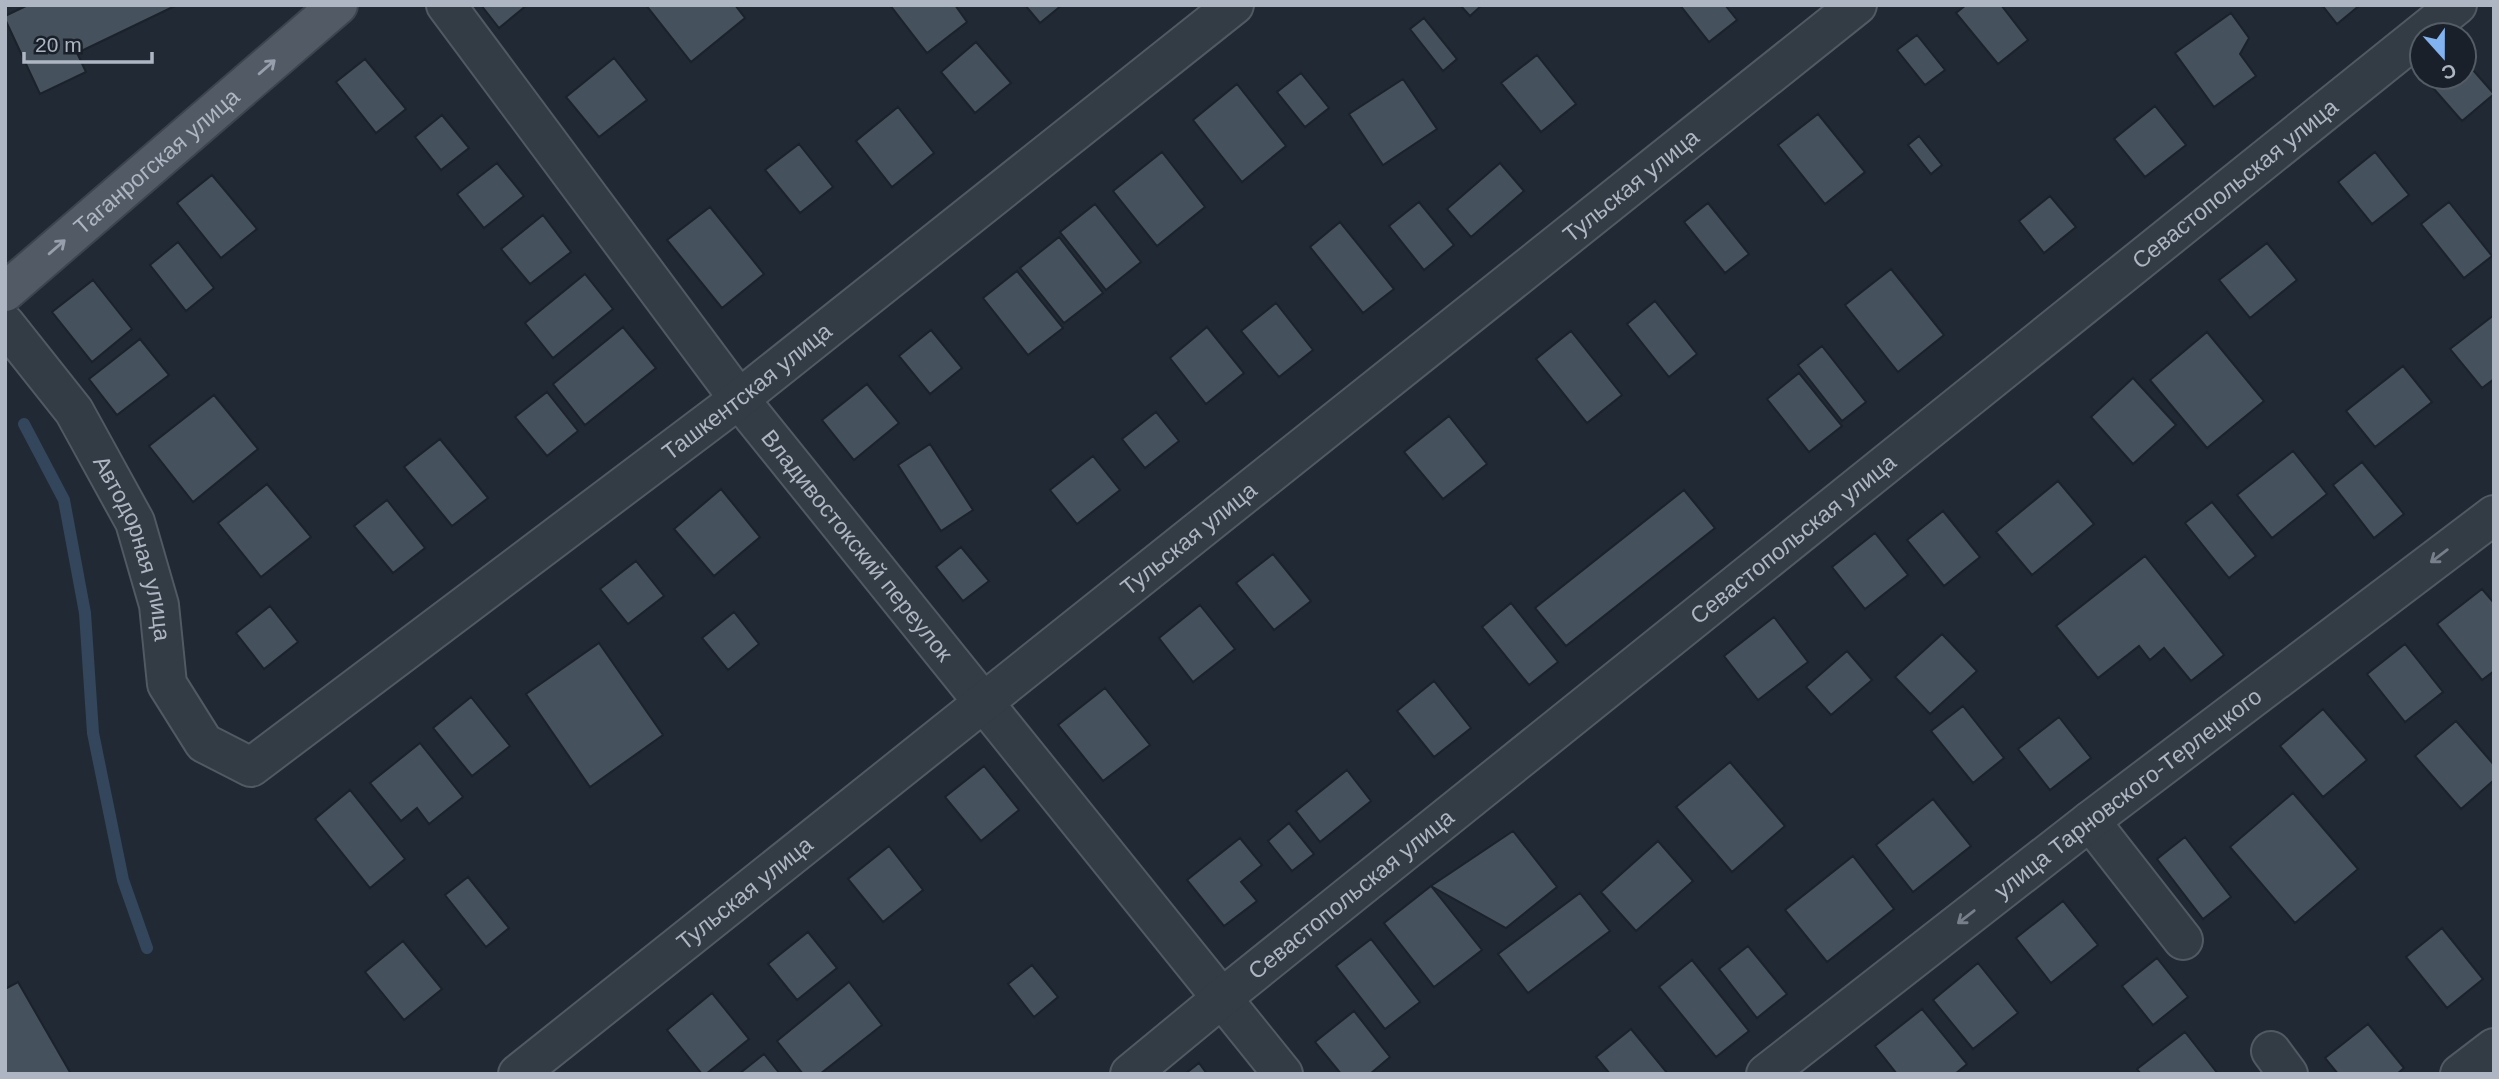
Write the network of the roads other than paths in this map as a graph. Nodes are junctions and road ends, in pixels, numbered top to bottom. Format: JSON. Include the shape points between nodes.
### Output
{"nodes":[{"id":1,"x":338,"y":5,"type":"edge"},
{"id":2,"x":446,"y":5,"type":"edge"},
{"id":3,"x":1234,"y":5,"type":"edge"},
{"id":4,"x":1857,"y":5,"type":"edge"},
{"id":5,"x":2457,"y":5,"type":"edge"},
{"id":6,"x":5,"y":292,"type":"edge"},
{"id":7,"x":5,"y":324,"type":"edge"},
{"id":8,"x":740,"y":398,"type":"junction"},
{"id":9,"x":2494,"y":515,"type":"edge"},
{"id":10,"x":984,"y":703,"type":"junction"},
{"id":11,"x":251,"y":767,"type":"joint"},
{"id":12,"x":2090,"y":821,"type":"junction"},
{"id":13,"x":2183,"y":940,"type":"dead end"},
{"id":14,"x":1222,"y":998,"type":"junction"},
{"id":15,"x":2494,"y":1048,"type":"edge"},
{"id":16,"x":518,"y":1074,"type":"edge"},
{"id":17,"x":1130,"y":1074,"type":"edge"},
{"id":18,"x":1283,"y":1074,"type":"edge"},
{"id":19,"x":1766,"y":1074,"type":"edge"},
{"id":20,"x":2460,"y":1074,"type":"edge"}],
"edges":[{"from":6,"to":1,"type":"main road","name":"Таганрогская улица","one_way":true},
{"from":2,"to":8,"type":"street","name":"Владивостокский переулок"},
{"from":3,"to":8,"type":"street","name":"Ташкентская улица"},
{"from":4,"to":10,"type":"street","name":"Тульская улица"},
{"from":5,"to":14,"type":"street","name":"Севастопольская улица"},
{"from":7,"to":11,"type":"street","name":"Автодорная улица","via":[[74,411],[135,523],[159,605],[167,684],[204,743]]},
{"from":8,"to":10,"type":"street","name":"Владивостокский переулок"},
{"from":8,"to":11,"type":"street","name":"Ташкентская улица"},
{"from":9,"to":12,"type":"street","name":"улица Тарновского-Терлецкого","one_way":true},
{"from":10,"to":14,"type":"street","name":"Владивостокский переулок"},
{"from":10,"to":16,"type":"street","name":"Тульская улица"},
{"from":12,"to":13,"type":"street"},
{"from":12,"to":19,"type":"street","name":"улица Тарновского-Терлецкого","one_way":true},
{"from":14,"to":17,"type":"street","name":"Севастопольская улица"},
{"from":14,"to":18,"type":"street","name":"Владивостокский переулок"},
{"from":15,"to":20,"type":"street"}]}
